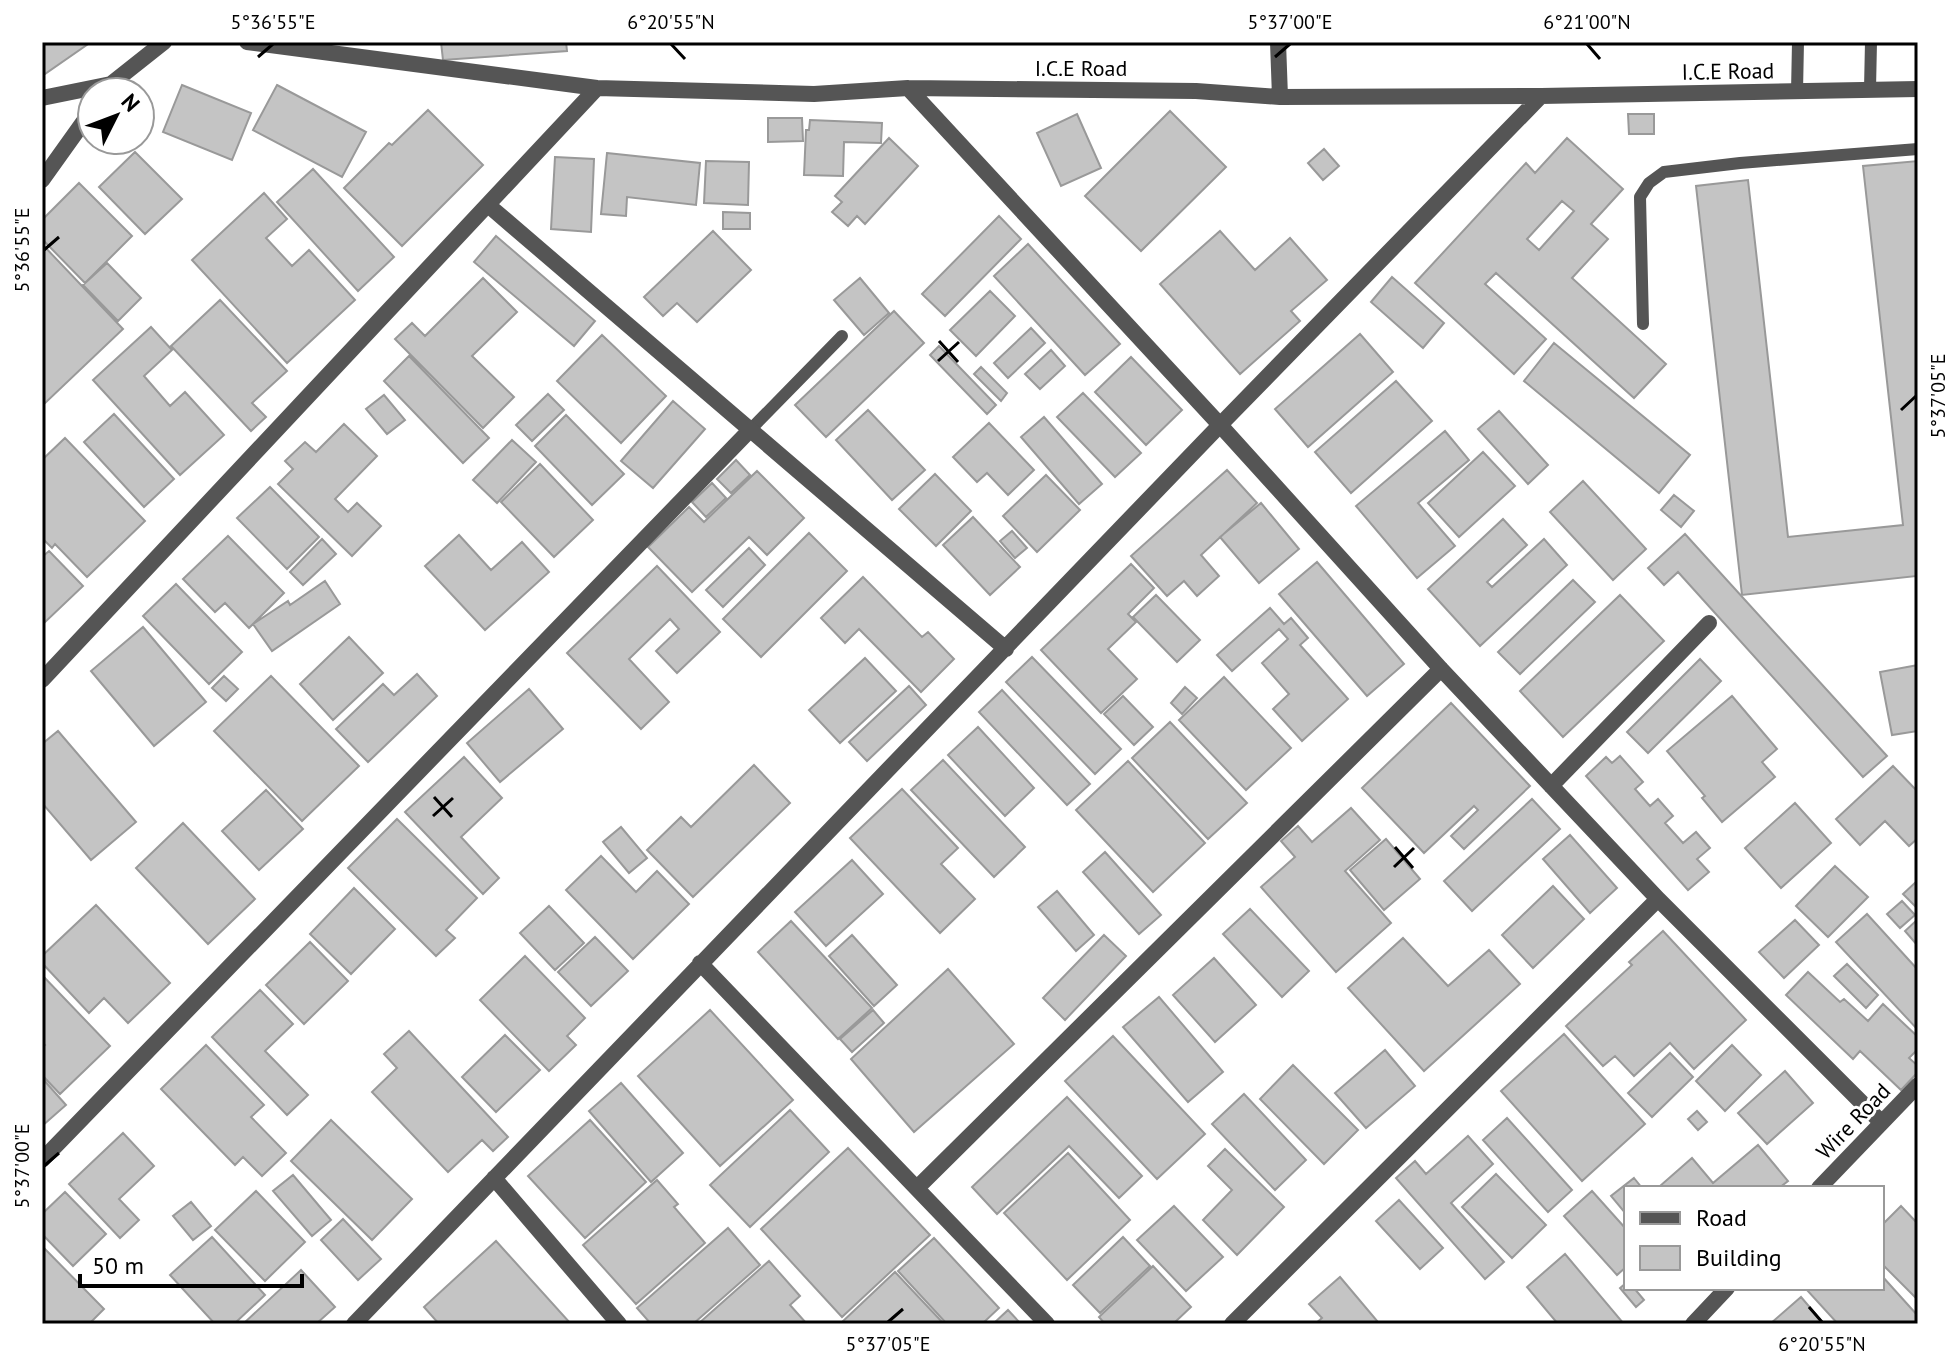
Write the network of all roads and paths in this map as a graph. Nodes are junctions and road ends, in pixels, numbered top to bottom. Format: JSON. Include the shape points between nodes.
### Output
{"nodes":[{"id":1,"x":164,"y":42,"type":"edge"},
{"id":2,"x":247,"y":42,"type":"edge"},
{"id":3,"x":1278,"y":42,"type":"edge"},
{"id":4,"x":1798,"y":42,"type":"edge"},
{"id":5,"x":1871,"y":42,"type":"edge"},
{"id":6,"x":123,"y":76,"type":"edge"},
{"id":7,"x":597,"y":88,"type":"junction"},
{"id":8,"x":908,"y":88,"type":"junction"},
{"id":9,"x":1870,"y":89,"type":"junction"},
{"id":10,"x":1918,"y":89,"type":"edge"},
{"id":11,"x":1797,"y":92,"type":"junction"},
{"id":12,"x":76,"y":93,"type":"edge"},
{"id":13,"x":1541,"y":96,"type":"junction"},
{"id":14,"x":1280,"y":97,"type":"junction"},
{"id":15,"x":42,"y":98,"type":"edge"},
{"id":16,"x":76,"y":132,"type":"edge"},
{"id":17,"x":1918,"y":149,"type":"edge"},
{"id":18,"x":42,"y":180,"type":"edge"},
{"id":19,"x":488,"y":205,"type":"junction"},
{"id":20,"x":1643,"y":324,"type":"dead end"},
{"id":21,"x":842,"y":336,"type":"dead end"},
{"id":22,"x":1220,"y":425,"type":"junction"},
{"id":23,"x":750,"y":430,"type":"junction"},
{"id":24,"x":1709,"y":623,"type":"dead end"},
{"id":25,"x":1006,"y":649,"type":"junction"},
{"id":26,"x":1441,"y":669,"type":"junction"},
{"id":27,"x":42,"y":680,"type":"edge"},
{"id":28,"x":1551,"y":786,"type":"junction"},
{"id":29,"x":1658,"y":899,"type":"junction"},
{"id":30,"x":700,"y":963,"type":"junction"},
{"id":31,"x":1918,"y":1085,"type":"edge"},
{"id":32,"x":1881,"y":1122,"type":"junction"},
{"id":33,"x":42,"y":1160,"type":"edge"},
{"id":34,"x":494,"y":1178,"type":"junction"},
{"id":35,"x":1821,"y":1186,"type":"edge"},
{"id":36,"x":917,"y":1188,"type":"junction"},
{"id":37,"x":1725,"y":1290,"type":"edge"},
{"id":38,"x":354,"y":1324,"type":"edge"},
{"id":39,"x":619,"y":1324,"type":"edge"},
{"id":40,"x":1047,"y":1324,"type":"edge"},
{"id":41,"x":1232,"y":1324,"type":"edge"},
{"id":42,"x":1693,"y":1324,"type":"edge"}],
"edges":[{"from":1,"to":6,"type":"street"},
{"from":2,"to":7,"type":"street","name":"I.C.E Road"},
{"from":3,"to":14,"type":"street"},
{"from":4,"to":11,"type":"lane"},
{"from":5,"to":9,"type":"lane"},
{"from":7,"to":8,"type":"street","name":"I.C.E Road","via":[[814,94]]},
{"from":7,"to":19,"type":"street"},
{"from":8,"to":14,"type":"street","name":"I.C.E Road"},
{"from":8,"to":22,"type":"street"},
{"from":9,"to":10,"type":"street","name":"I.C.E Road"},
{"from":9,"to":11,"type":"street","name":"I.C.E Road"},
{"from":11,"to":13,"type":"street","name":"I.C.E Road"},
{"from":12,"to":15,"type":"street"},
{"from":13,"to":14,"type":"street","name":"I.C.E Road"},
{"from":13,"to":22,"type":"street"},
{"from":16,"to":18,"type":"street"},
{"from":17,"to":20,"type":"lane","via":[[1664,172],[1640,197]]},
{"from":19,"to":23,"type":"street"},
{"from":19,"to":27,"type":"street"},
{"from":21,"to":23,"type":"lane"},
{"from":22,"to":25,"type":"street"},
{"from":22,"to":26,"type":"street"},
{"from":23,"to":25,"type":"street"},
{"from":23,"to":33,"type":"street"},
{"from":24,"to":28,"type":"street"},
{"from":25,"to":30,"type":"street"},
{"from":26,"to":28,"type":"street"},
{"from":26,"to":36,"type":"street"},
{"from":28,"to":29,"type":"street"},
{"from":29,"to":32,"type":"street"},
{"from":29,"to":41,"type":"street"},
{"from":30,"to":34,"type":"street"},
{"from":30,"to":36,"type":"street"},
{"from":31,"to":32,"type":"street","name":"Wire Road"},
{"from":32,"to":35,"type":"street","name":"Wire Road"},
{"from":34,"to":38,"type":"street"},
{"from":34,"to":39,"type":"street"},
{"from":36,"to":40,"type":"street"},
{"from":37,"to":42,"type":"street"}]}
